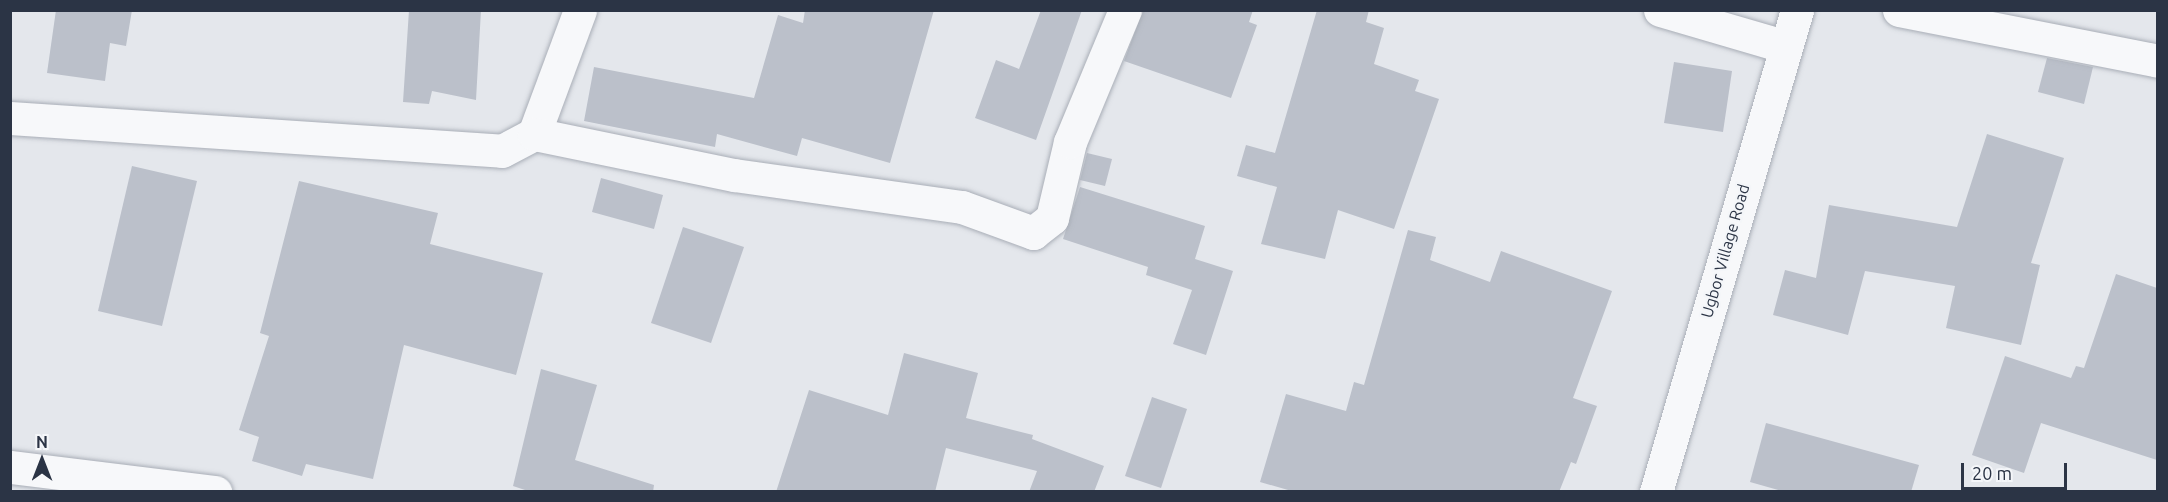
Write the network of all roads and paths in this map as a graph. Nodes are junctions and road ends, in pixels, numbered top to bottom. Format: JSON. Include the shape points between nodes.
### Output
{"nodes":[{"id":1,"x":580,"y":10,"type":"edge"},
{"id":2,"x":1125,"y":10,"type":"edge"},
{"id":3,"x":1660,"y":10,"type":"edge"},
{"id":4,"x":1797,"y":10,"type":"edge"},
{"id":5,"x":1899,"y":10,"type":"edge"},
{"id":6,"x":1783,"y":46,"type":"junction"},
{"id":7,"x":2157,"y":61,"type":"edge"},
{"id":8,"x":10,"y":118,"type":"edge"},
{"id":9,"x":534,"y":134,"type":"junction"},
{"id":10,"x":10,"y":466,"type":"edge"},
{"id":11,"x":215,"y":492,"type":"edge"},
{"id":12,"x":1656,"y":492,"type":"edge"}],
"edges":[{"from":1,"to":9,"type":"street"},
{"from":2,"to":9,"type":"street","via":[[1070,142],[1052,218],[1033,233],[962,207],[734,175]]},
{"from":3,"to":6,"type":"street"},
{"from":4,"to":6,"type":"street","name":"Ugbor Village Road"},
{"from":5,"to":7,"type":"street"},
{"from":6,"to":12,"type":"street","name":"Ugbor Village Road"},
{"from":8,"to":9,"type":"street","via":[[502,151]]},
{"from":10,"to":11,"type":"street"}]}
